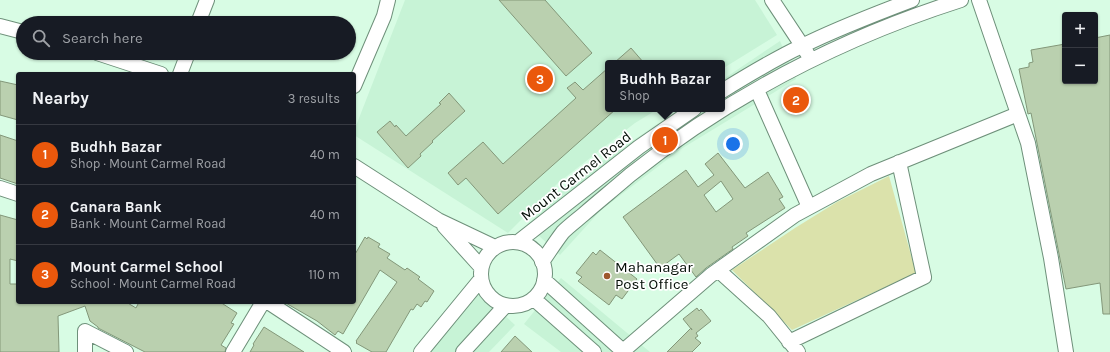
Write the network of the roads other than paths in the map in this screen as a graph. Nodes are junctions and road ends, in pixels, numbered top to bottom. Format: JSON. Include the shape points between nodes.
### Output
{"nodes":[{"id":1,"x":207,"y":0,"type":"edge"},
{"id":2,"x":388,"y":0,"type":"edge"},
{"id":3,"x":772,"y":0,"type":"edge"},
{"id":4,"x":912,"y":0,"type":"edge"},
{"id":5,"x":961,"y":0,"type":"edge"},
{"id":6,"x":979,"y":0,"type":"edge"},
{"id":7,"x":201,"y":16,"type":"edge"},
{"id":8,"x":0,"y":26,"type":"edge"},
{"id":9,"x":16,"y":30,"type":"edge"},
{"id":10,"x":802,"y":46,"type":"junction"},
{"id":11,"x":118,"y":60,"type":"edge"},
{"id":12,"x":185,"y":60,"type":"edge"},
{"id":13,"x":812,"y":60,"type":"junction"},
{"id":14,"x":155,"y":72,"type":"edge"},
{"id":15,"x":181,"y":72,"type":"edge"},
{"id":16,"x":356,"y":81,"type":"edge"},
{"id":17,"x":725,"y":89,"type":"edge"},
{"id":18,"x":757,"y":90,"type":"junction"},
{"id":19,"x":725,"y":108,"type":"edge"},
{"id":20,"x":690,"y":112,"type":"edge"},
{"id":21,"x":719,"y":112,"type":"edge"},
{"id":22,"x":1018,"y":114,"type":"junction"},
{"id":23,"x":899,"y":162,"type":"junction"},
{"id":24,"x":356,"y":167,"type":"edge"},
{"id":25,"x":0,"y":188,"type":"edge"},
{"id":26,"x":16,"y":193,"type":"edge"},
{"id":27,"x":809,"y":207,"type":"junction"},
{"id":28,"x":438,"y":220,"type":"junction"},
{"id":29,"x":518,"y":242,"type":"junction"},
{"id":30,"x":495,"y":247,"type":"junction"},
{"id":31,"x":542,"y":262,"type":"junction"},
{"id":32,"x":718,"y":270,"type":"junction"},
{"id":33,"x":481,"y":273,"type":"junction"},
{"id":34,"x":544,"y":280,"type":"junction"},
{"id":35,"x":534,"y":299,"type":"junction"},
{"id":36,"x":262,"y":304,"type":"edge"},
{"id":37,"x":271,"y":304,"type":"edge"},
{"id":38,"x":505,"y":306,"type":"junction"},
{"id":39,"x":794,"y":347,"type":"edge"},
{"id":40,"x":623,"y":351,"type":"edge"},
{"id":41,"x":1064,"y":351,"type":"edge"},
{"id":42,"x":85,"y":352,"type":"edge"},
{"id":43,"x":126,"y":352,"type":"edge"},
{"id":44,"x":233,"y":352,"type":"edge"},
{"id":45,"x":344,"y":352,"type":"edge"},
{"id":46,"x":421,"y":352,"type":"edge"},
{"id":47,"x":463,"y":352,"type":"edge"},
{"id":48,"x":594,"y":352,"type":"edge"}],
"edges":[{"from":1,"to":7,"type":"street"},
{"from":2,"to":16,"type":"street","via":[[384,16]]},
{"from":3,"to":10,"type":"street"},
{"from":4,"to":10,"type":"street","via":[[847,25]]},
{"from":5,"to":13,"type":"street","via":[[932,9]]},
{"from":6,"to":22,"type":"street"},
{"from":8,"to":9,"type":"street"},
{"from":10,"to":13,"type":"street"},
{"from":10,"to":17,"type":"street"},
{"from":11,"to":14,"type":"street"},
{"from":12,"to":15,"type":"street"},
{"from":13,"to":18,"type":"street"},
{"from":18,"to":19,"type":"street"},
{"from":18,"to":27,"type":"street"},
{"from":20,"to":29,"type":"street","name":"Mount Carmel Road","via":[[639,147]]},
{"from":21,"to":31,"type":"street","via":[[622,182],[564,232]]},
{"from":22,"to":23,"type":"street"},
{"from":22,"to":41,"type":"street","via":[[1028,143],[1052,258]]},
{"from":23,"to":27,"type":"street"},
{"from":23,"to":39,"type":"street","via":[[924,277]]},
{"from":24,"to":28,"type":"street"},
{"from":25,"to":26,"type":"street"},
{"from":27,"to":32,"type":"street"},
{"from":28,"to":30,"type":"street"},
{"from":28,"to":33,"type":"street"},
{"from":29,"to":30,"type":"street","via":[[506,242]]},
{"from":29,"to":31,"type":"street","via":[[533,249]]},
{"from":30,"to":33,"type":"street","via":[[486,255]]},
{"from":31,"to":34,"type":"street"},
{"from":32,"to":39,"type":"street","via":[[770,316]]},
{"from":32,"to":40,"type":"street"},
{"from":33,"to":38,"type":"street","via":[[485,291]]},
{"from":33,"to":46,"type":"street"},
{"from":34,"to":35,"type":"street"},
{"from":34,"to":40,"type":"street"},
{"from":35,"to":38,"type":"street","via":[[520,306]]},
{"from":35,"to":48,"type":"street"},
{"from":36,"to":44,"type":"street"},
{"from":37,"to":45,"type":"street"},
{"from":38,"to":47,"type":"street"},
{"from":42,"to":43,"type":"street","via":[[85,331]]}]}
